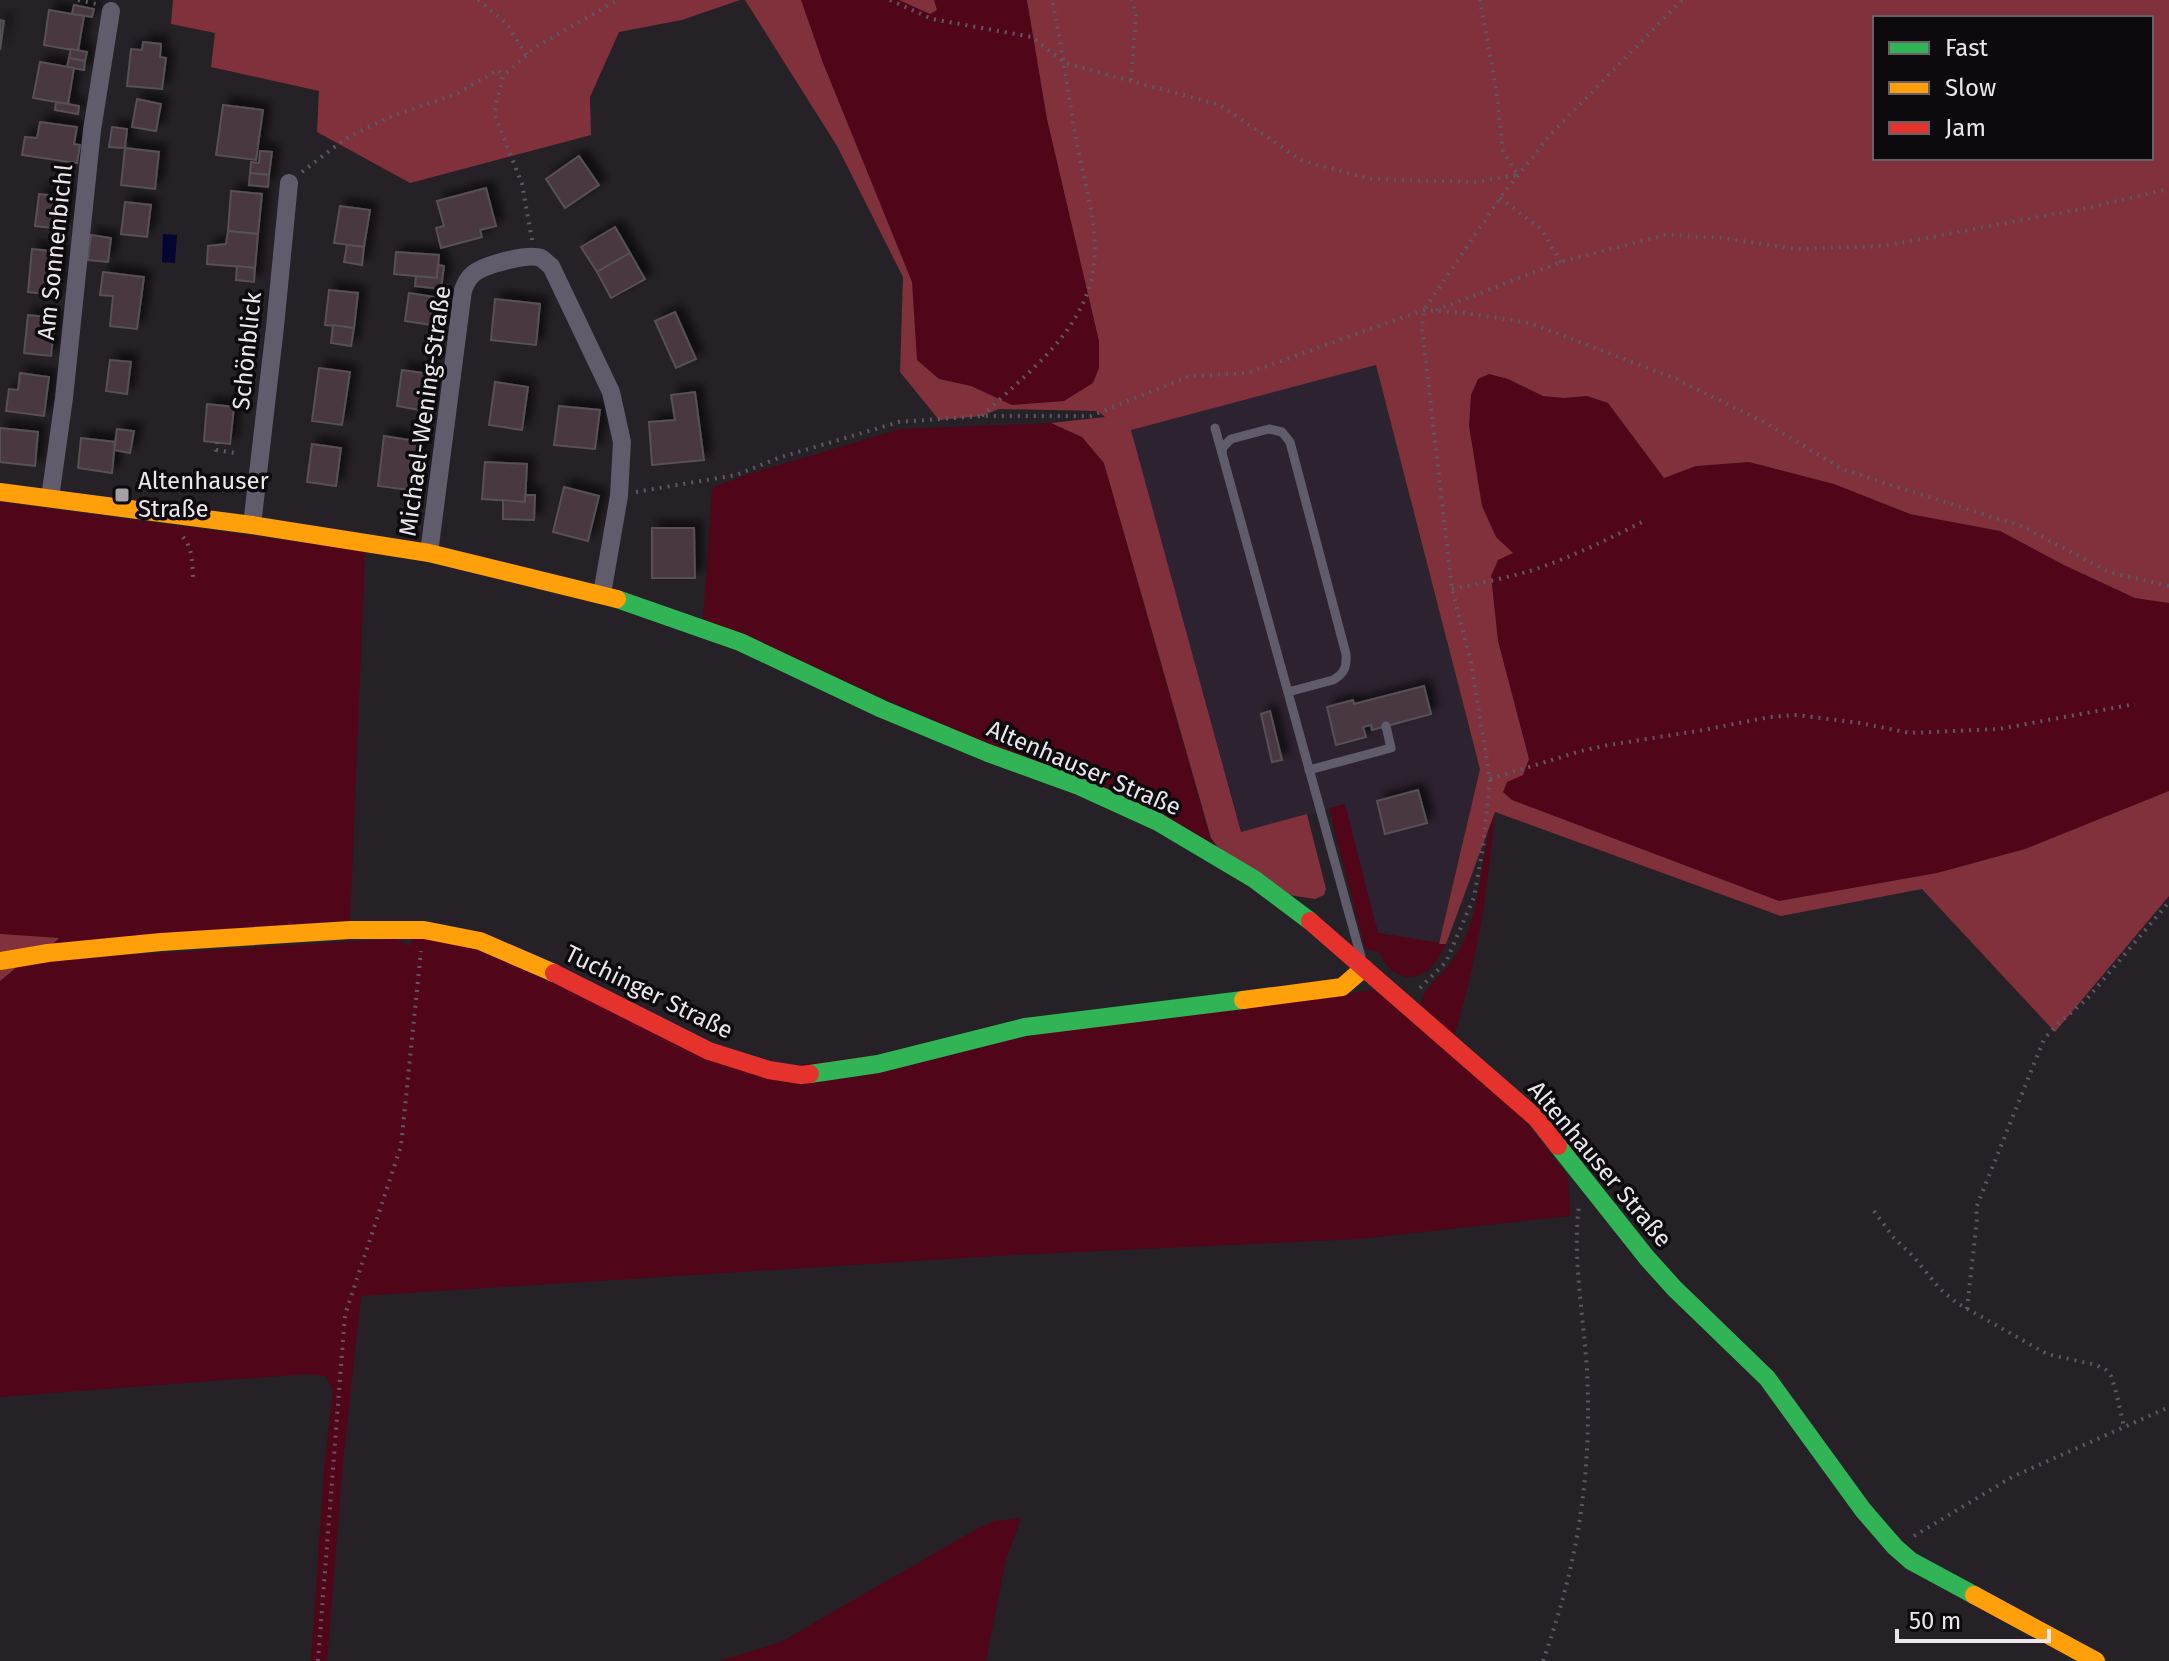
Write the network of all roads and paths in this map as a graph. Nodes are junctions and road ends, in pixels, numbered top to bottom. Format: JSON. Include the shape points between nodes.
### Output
{"nodes":[{"id":1,"x":478,"y":0,"type":"edge"},
{"id":2,"x":618,"y":0,"type":"edge"},
{"id":3,"x":890,"y":0,"type":"edge"},
{"id":4,"x":1052,"y":0,"type":"edge"},
{"id":5,"x":1132,"y":0,"type":"edge"},
{"id":6,"x":1480,"y":0,"type":"edge"},
{"id":7,"x":1682,"y":0,"type":"edge"},
{"id":8,"x":111,"y":11,"type":"dead end"},
{"id":9,"x":526,"y":55,"type":"junction"},
{"id":10,"x":1065,"y":63,"type":"junction"},
{"id":11,"x":503,"y":76,"type":"junction"},
{"id":12,"x":1131,"y":80,"type":"junction"},
{"id":13,"x":1518,"y":175,"type":"junction"},
{"id":14,"x":289,"y":183,"type":"joint"},
{"id":15,"x":2169,"y":189,"type":"edge"},
{"id":16,"x":1500,"y":198,"type":"junction"},
{"id":17,"x":535,"y":257,"type":"junction"},
{"id":18,"x":1561,"y":262,"type":"junction"},
{"id":19,"x":1424,"y":310,"type":"junction"},
{"id":20,"x":1434,"y":311,"type":"junction"},
{"id":21,"x":982,"y":416,"type":"junction"},
{"id":22,"x":1215,"y":428,"type":"dead end"},
{"id":23,"x":217,"y":442,"type":"dead end"},
{"id":24,"x":1222,"y":452,"type":"junction"},
{"id":25,"x":235,"y":453,"type":"dead end"},
{"id":26,"x":0,"y":492,"type":"edge"},
{"id":27,"x":619,"y":496,"type":"junction"},
{"id":28,"x":50,"y":498,"type":"junction"},
{"id":29,"x":1644,"y":521,"type":"dead end"},
{"id":30,"x":252,"y":525,"type":"junction"},
{"id":31,"x":429,"y":553,"type":"junction"},
{"id":32,"x":2169,"y":586,"type":"edge"},
{"id":33,"x":1452,"y":589,"type":"junction"},
{"id":34,"x":602,"y":594,"type":"junction"},
{"id":35,"x":1288,"y":692,"type":"junction"},
{"id":36,"x":2135,"y":704,"type":"dead end"},
{"id":37,"x":1386,"y":726,"type":"dead end"},
{"id":38,"x":1309,"y":770,"type":"junction"},
{"id":39,"x":1490,"y":779,"type":"junction"},
{"id":40,"x":2169,"y":902,"type":"edge"},
{"id":41,"x":424,"y":930,"type":"junction"},
{"id":42,"x":0,"y":961,"type":"edge"},
{"id":43,"x":1364,"y":968,"type":"junction"},
{"id":44,"x":1405,"y":1002,"type":"junction"},
{"id":45,"x":1585,"y":1180,"type":"junction"},
{"id":46,"x":1874,"y":1211,"type":"dead end"},
{"id":47,"x":1967,"y":1309,"type":"junction"},
{"id":48,"x":2169,"y":1407,"type":"edge"},
{"id":49,"x":2124,"y":1427,"type":"junction"},
{"id":50,"x":1895,"y":1547,"type":"junction"},
{"id":51,"x":318,"y":1661,"type":"edge"},
{"id":52,"x":1543,"y":1661,"type":"edge"},
{"id":53,"x":2096,"y":1661,"type":"edge"}],
"edges":[{"from":1,"to":9,"type":"path","via":[[506,23]]},
{"from":2,"to":9,"type":"path"},
{"from":3,"to":10,"type":"path","via":[[932,19],[1032,37]]},
{"from":4,"to":10,"type":"path"},
{"from":5,"to":12,"type":"path","via":[[1136,15]]},
{"from":6,"to":13,"type":"path","via":[[1503,151]]},
{"from":7,"to":13,"type":"path","via":[[1550,135]]},
{"from":8,"to":28,"type":"street","name":"Am Sonnenbichl","via":[[92,130]]},
{"from":9,"to":11,"type":"path"},
{"from":10,"to":12,"type":"path"},
{"from":10,"to":21,"type":"path","via":[[1096,235],[1094,269],[1079,313],[1060,339]]},
{"from":11,"to":14,"type":"path","via":[[498,70],[456,94],[389,117],[345,139]]},
{"from":11,"to":17,"type":"path","via":[[494,113],[522,184]]},
{"from":12,"to":13,"type":"path","via":[[1220,105],[1301,160],[1370,179],[1476,182]]},
{"from":13,"to":16,"type":"path"},
{"from":14,"to":30,"type":"street","name":"Schönblick"},
{"from":15,"to":18,"type":"path","via":[[1883,246],[1796,249],[1665,235]]},
{"from":16,"to":18,"type":"path","via":[[1541,229]]},
{"from":16,"to":19,"type":"path"},
{"from":17,"to":27,"type":"street","via":[[551,266],[611,392],[622,442]]},
{"from":17,"to":31,"type":"street","name":"Michael-Wening-Straße","via":[[476,271],[463,290]]},
{"from":18,"to":20,"type":"path"},
{"from":19,"to":20,"type":"path"},
{"from":19,"to":21,"type":"path","via":[[1248,373],[1190,376],[1091,416]]},
{"from":19,"to":33,"type":"path"},
{"from":20,"to":32,"type":"path","via":[[1530,323],[1674,378],[1764,422],[1844,470],[2024,527],[2109,572]]},
{"from":21,"to":27,"type":"path","via":[[899,422],[736,475]]},
{"from":22,"to":24,"type":"lane"},
{"from":23,"to":25,"type":"path","via":[[216,450]]},
{"from":24,"to":35,"type":"lane"},
{"from":24,"to":35,"type":"lane","via":[[1231,439],[1269,429],[1282,432],[1290,442],[1346,665],[1333,680]]},
{"from":26,"to":28,"type":"street","name":"Altenhauser Straße"},
{"from":27,"to":34,"type":"street"},
{"from":28,"to":30,"type":"street","name":"Altenhauser Straße"},
{"from":29,"to":33,"type":"path","via":[[1545,565]]},
{"from":30,"to":31,"type":"street","name":"Altenhauser Straße"},
{"from":31,"to":34,"type":"street","name":"Altenhauser Straße"},
{"from":33,"to":39,"type":"path","via":[[1471,663]]},
{"from":34,"to":43,"type":"street","name":"Altenhauser Straße","via":[[740,642],[882,709],[1158,822],[1254,879]]},
{"from":35,"to":38,"type":"lane"},
{"from":36,"to":39,"type":"path","via":[[1999,729],[1910,733],[1797,715],[1770,717],[1595,748]]},
{"from":37,"to":38,"type":"lane","via":[[1391,748]]},
{"from":38,"to":43,"type":"lane"},
{"from":39,"to":44,"type":"path","via":[[1474,897],[1446,962]]},
{"from":40,"to":47,"type":"path","via":[[2086,1000],[2044,1039],[1976,1208]]},
{"from":41,"to":42,"type":"street","name":"Tuchinger Straße","via":[[161,942]]},
{"from":41,"to":43,"type":"street","name":"Tuchinger Straße","via":[[458,935],[527,960],[709,1051],[801,1075],[878,1064],[1025,1027],[1342,987]]},
{"from":41,"to":51,"type":"path","via":[[401,1146],[345,1315]]},
{"from":43,"to":44,"type":"street","name":"Altenhauser Straße"},
{"from":44,"to":45,"type":"street","name":"Altenhauser Straße","via":[[1536,1118]]},
{"from":45,"to":50,"type":"street","name":"Altenhauser Straße","via":[[1656,1268],[1767,1378]]},
{"from":45,"to":52,"type":"path","via":[[1577,1222],[1587,1385],[1584,1494],[1571,1571]]},
{"from":46,"to":47,"type":"path","via":[[1940,1289]]},
{"from":47,"to":49,"type":"path","via":[[2047,1354],[2106,1370]]},
{"from":48,"to":49,"type":"path"},
{"from":49,"to":50,"type":"path","via":[[2012,1477]]},
{"from":50,"to":53,"type":"street","name":"Altenhauser Straße","via":[[1911,1561]]}]}
